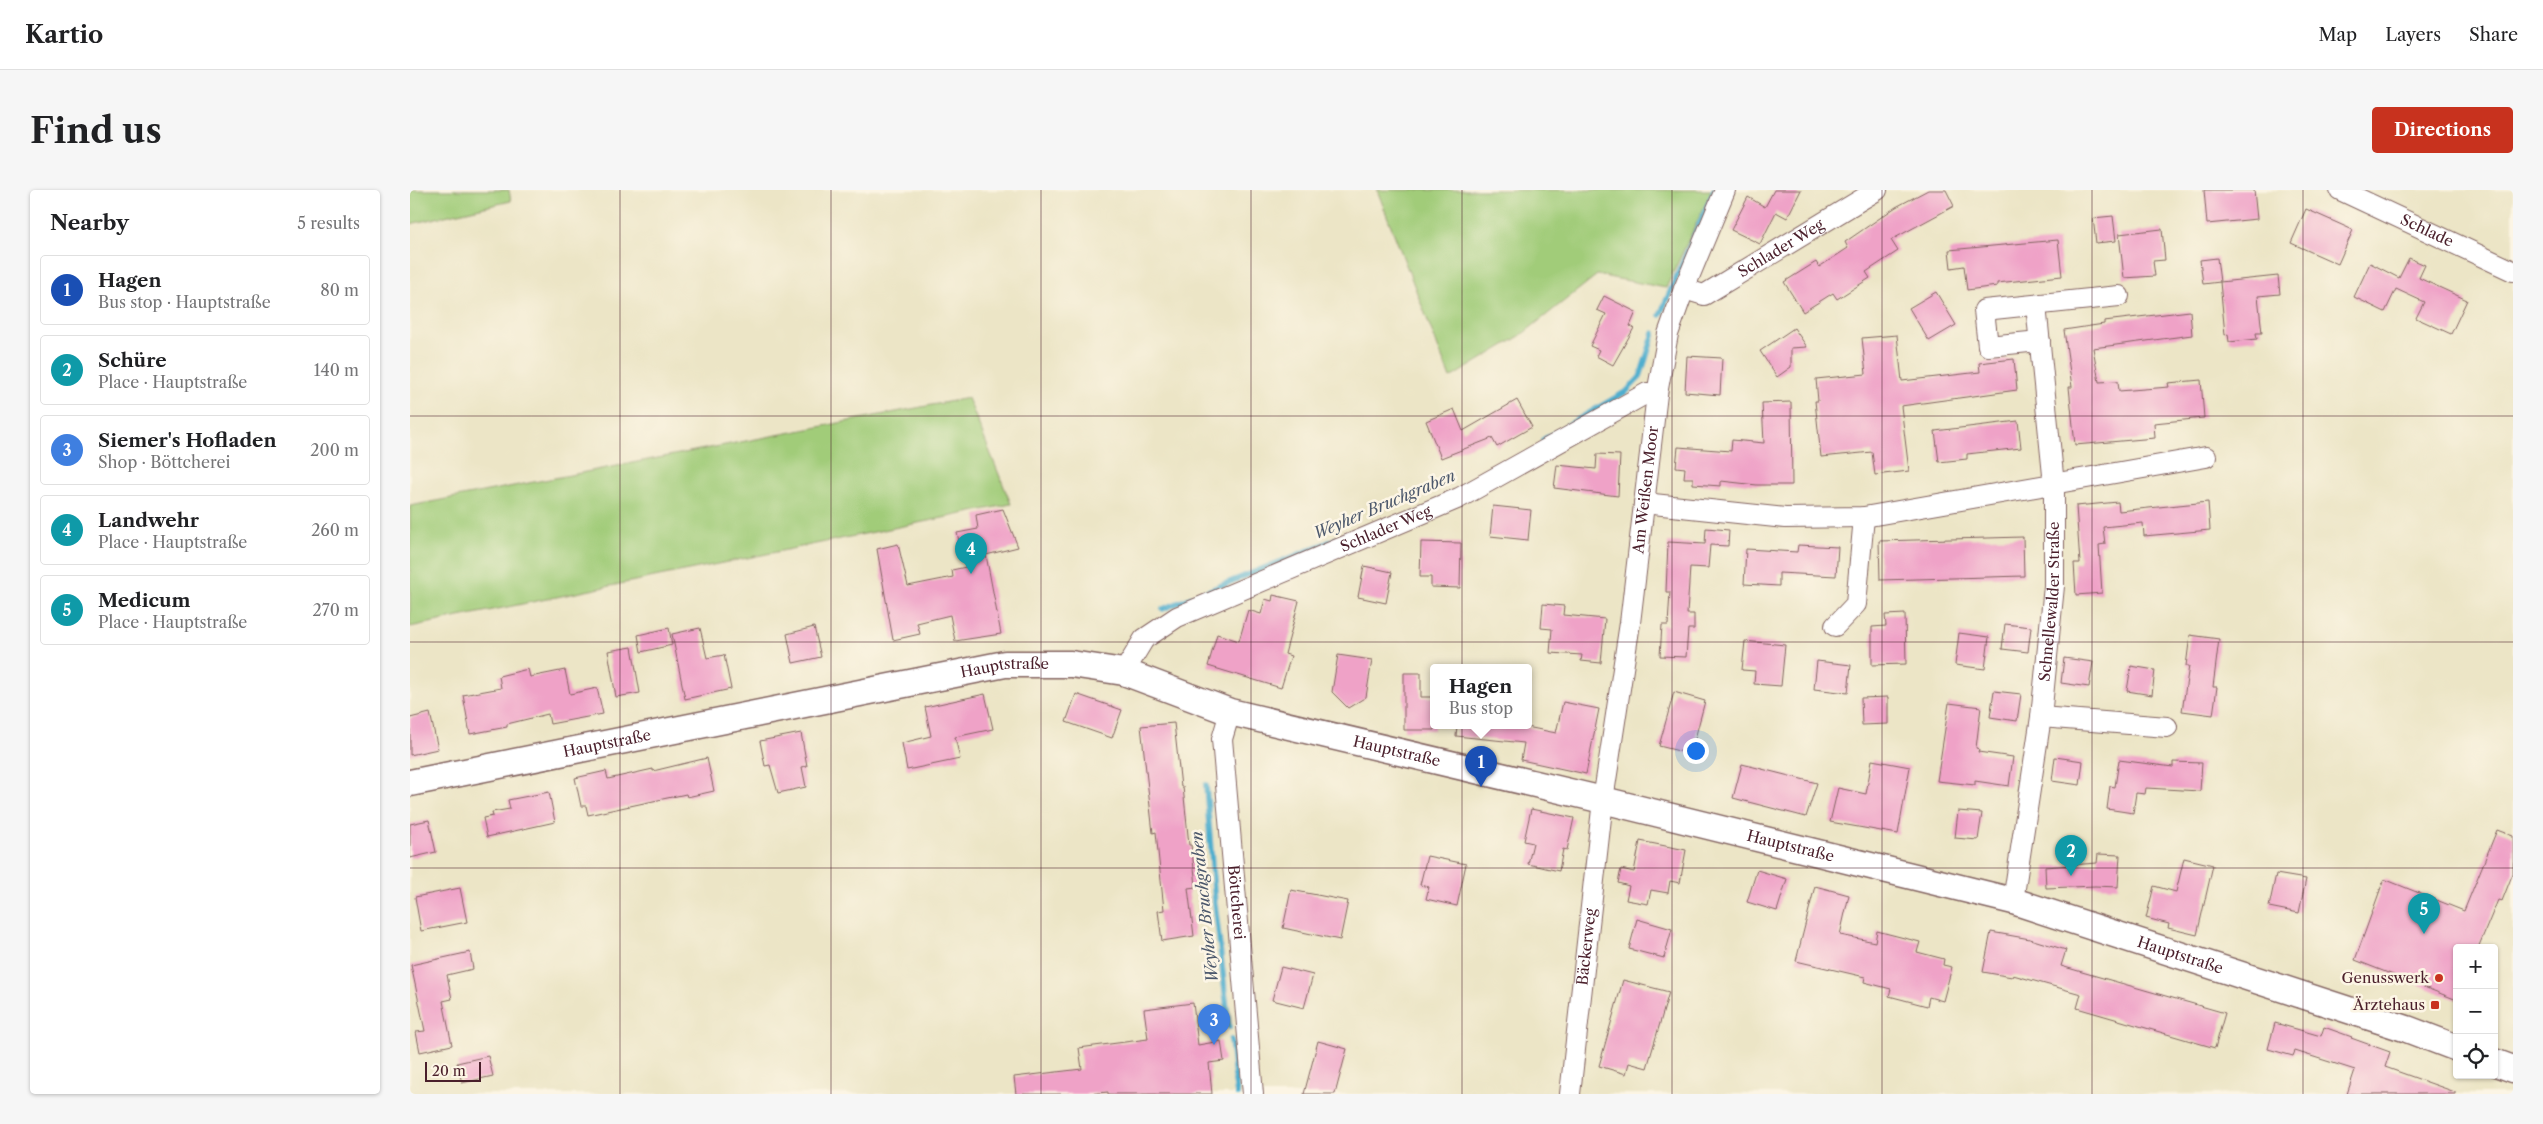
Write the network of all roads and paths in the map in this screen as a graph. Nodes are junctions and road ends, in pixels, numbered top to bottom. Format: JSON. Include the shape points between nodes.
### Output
{"nodes":[{"id":1,"x":1725,"y":190,"type":"edge"},
{"id":2,"x":1877,"y":190,"type":"edge"},
{"id":3,"x":2340,"y":190,"type":"edge"},
{"id":4,"x":2513,"y":271,"type":"edge"},
{"id":5,"x":1684,"y":289,"type":"junction"},
{"id":6,"x":2119,"y":296,"type":"dead end"},
{"id":7,"x":2036,"y":305,"type":"junction"},
{"id":8,"x":2040,"y":341,"type":"junction"},
{"id":9,"x":1657,"y":394,"type":"junction"},
{"id":10,"x":2206,"y":457,"type":"dead end"},
{"id":11,"x":2054,"y":485,"type":"junction"},
{"id":12,"x":1644,"y":502,"type":"junction"},
{"id":13,"x":1864,"y":517,"type":"junction"},
{"id":14,"x":1835,"y":626,"type":"dead end"},
{"id":15,"x":1124,"y":672,"type":"junction"},
{"id":16,"x":1230,"y":712,"type":"junction"},
{"id":17,"x":2041,"y":717,"type":"junction"},
{"id":18,"x":2167,"y":726,"type":"dead end"},
{"id":19,"x":410,"y":783,"type":"edge"},
{"id":20,"x":1603,"y":800,"type":"junction"},
{"id":21,"x":2013,"y":901,"type":"junction"},
{"id":22,"x":2453,"y":1047,"type":"edge"},
{"id":23,"x":2498,"y":1063,"type":"edge"},
{"id":24,"x":2513,"y":1069,"type":"edge"},
{"id":25,"x":1253,"y":1094,"type":"edge"},
{"id":26,"x":1570,"y":1094,"type":"edge"}],
"edges":[{"from":1,"to":5,"type":"street","name":"Am Weißen Moor"},
{"from":2,"to":5,"type":"street","name":"Schlader Weg","via":[[1704,295]]},
{"from":3,"to":4,"type":"street","name":"Schlade"},
{"from":5,"to":9,"type":"street","name":"Am Weißen Moor","via":[[1668,334]]},
{"from":6,"to":7,"type":"street"},
{"from":7,"to":8,"type":"street","name":"Schnellewalder Straße"},
{"from":7,"to":8,"type":"street","via":[[1984,310],[1988,346]]},
{"from":8,"to":11,"type":"street","name":"Schnellewalder Straße"},
{"from":9,"to":12,"type":"street","name":"Am Weißen Moor"},
{"from":9,"to":15,"type":"street","name":"Schlader Weg","via":[[1647,393],[1459,498],[1177,617],[1144,639]]},
{"from":10,"to":11,"type":"street"},
{"from":11,"to":13,"type":"street"},
{"from":11,"to":17,"type":"street","name":"Schnellewalder Straße","via":[[2054,586]]},
{"from":12,"to":13,"type":"street","via":[[1785,518]]},
{"from":12,"to":20,"type":"street","name":"Am Weißen Moor","via":[[1630,623]]},
{"from":13,"to":14,"type":"street","via":[[1856,604]]},
{"from":15,"to":16,"type":"main road","name":"Hauptstraße"},
{"from":15,"to":19,"type":"main road","name":"Hauptstraße","via":[[1071,664],[1005,664]]},
{"from":16,"to":20,"type":"main road","name":"Hauptstraße"},
{"from":16,"to":25,"type":"street","name":"Böttcherei","via":[[1222,739]]},
{"from":17,"to":18,"type":"street"},
{"from":17,"to":21,"type":"street","name":"Schnellewalder Straße"},
{"from":20,"to":21,"type":"main road","name":"Hauptstraße"},
{"from":20,"to":26,"type":"street","name":"Bäckerweg"},
{"from":21,"to":22,"type":"main road","name":"Hauptstraße"},
{"from":23,"to":24,"type":"main road"}]}
